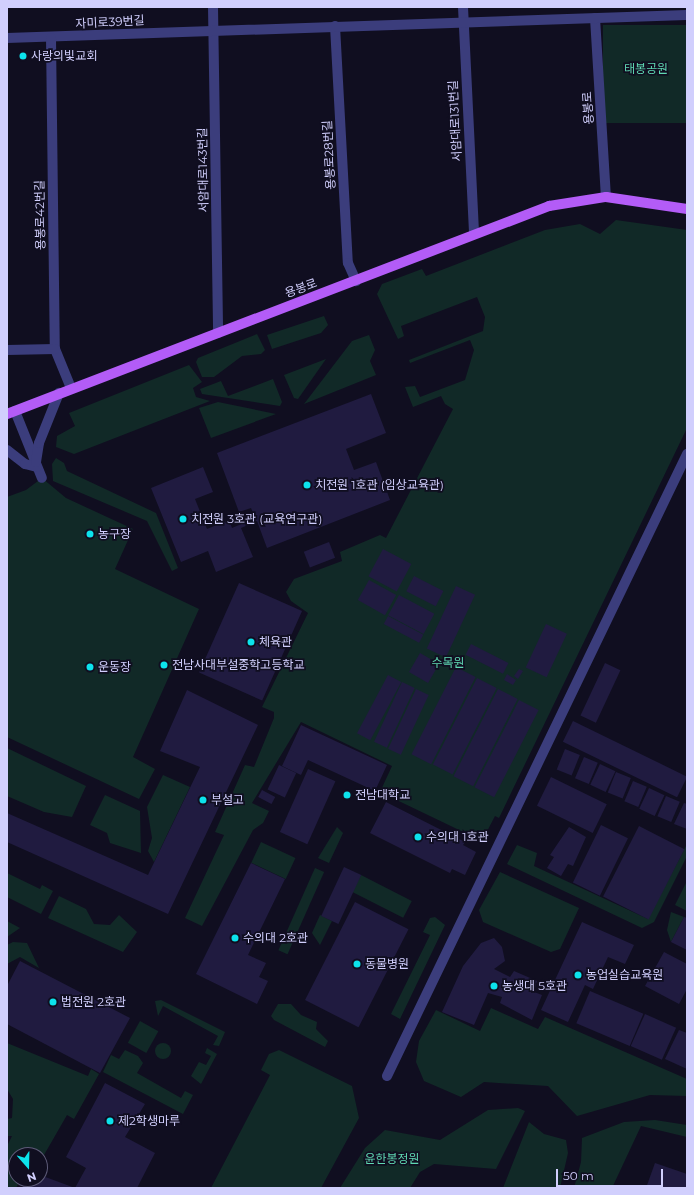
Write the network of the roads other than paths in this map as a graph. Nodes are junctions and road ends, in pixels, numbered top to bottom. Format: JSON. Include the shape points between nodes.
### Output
{"nodes":[{"id":1,"x":213,"y":7,"type":"edge"},
{"id":2,"x":463,"y":7,"type":"edge"},
{"id":3,"x":687,"y":15,"type":"edge"},
{"id":4,"x":595,"y":18,"type":"junction"},
{"id":5,"x":463,"y":22,"type":"junction"},
{"id":6,"x":335,"y":26,"type":"junction"},
{"id":7,"x":213,"y":30,"type":"junction"},
{"id":8,"x":7,"y":38,"type":"edge"},
{"id":9,"x":51,"y":38,"type":"junction"},
{"id":10,"x":606,"y":197,"type":"junction"},
{"id":11,"x":687,"y":209,"type":"edge"},
{"id":12,"x":474,"y":234,"type":"junction"},
{"id":13,"x":356,"y":281,"type":"junction"},
{"id":14,"x":218,"y":333,"type":"junction"},
{"id":15,"x":55,"y":349,"type":"junction"},
{"id":16,"x":7,"y":350,"type":"edge"},
{"id":17,"x":71,"y":388,"type":"junction"},
{"id":18,"x":59,"y":393,"type":"junction"},
{"id":19,"x":11,"y":412,"type":"edge"},
{"id":20,"x":7,"y":450,"type":"edge"},
{"id":21,"x":687,"y":454,"type":"edge"},
{"id":22,"x":36,"y":464,"type":"junction"},
{"id":23,"x":42,"y":478,"type":"dead end"},
{"id":24,"x":387,"y":1076,"type":"dead end"}],
"edges":[{"from":1,"to":7,"type":"street","name":"서암대로143번길"},
{"from":2,"to":5,"type":"street","name":"서암대로131번길"},
{"from":3,"to":4,"type":"street","name":"자미로39번길"},
{"from":4,"to":5,"type":"street","name":"자미로39번길"},
{"from":4,"to":10,"type":"street","name":"용봉로"},
{"from":5,"to":6,"type":"street","name":"자미로39번길"},
{"from":5,"to":12,"type":"street","name":"서암대로131번길"},
{"from":6,"to":7,"type":"street","name":"자미로39번길"},
{"from":6,"to":13,"type":"street","name":"용봉로28번길","via":[[348,263]]},
{"from":7,"to":9,"type":"street","name":"자미로39번길"},
{"from":7,"to":14,"type":"street","name":"서암대로143번길"},
{"from":8,"to":9,"type":"street","name":"자미로39번길"},
{"from":9,"to":15,"type":"street","name":"용봉로42번길"},
{"from":10,"to":11,"type":"main road","name":"용봉로"},
{"from":10,"to":12,"type":"main road","name":"용봉로","via":[[548,206]]},
{"from":12,"to":13,"type":"main road","name":"용봉로"},
{"from":13,"to":14,"type":"main road","name":"용봉로"},
{"from":14,"to":17,"type":"main road","name":"용봉로"},
{"from":15,"to":16,"type":"street"},
{"from":15,"to":17,"type":"street","name":"용봉로42번길"},
{"from":17,"to":18,"type":"main road","name":"용봉로"},
{"from":18,"to":19,"type":"main road","name":"용봉로"},
{"from":18,"to":22,"type":"street"},
{"from":19,"to":22,"type":"street"},
{"from":20,"to":22,"type":"street","via":[[25,464]]},
{"from":21,"to":24,"type":"street"},
{"from":22,"to":23,"type":"street"}]}
